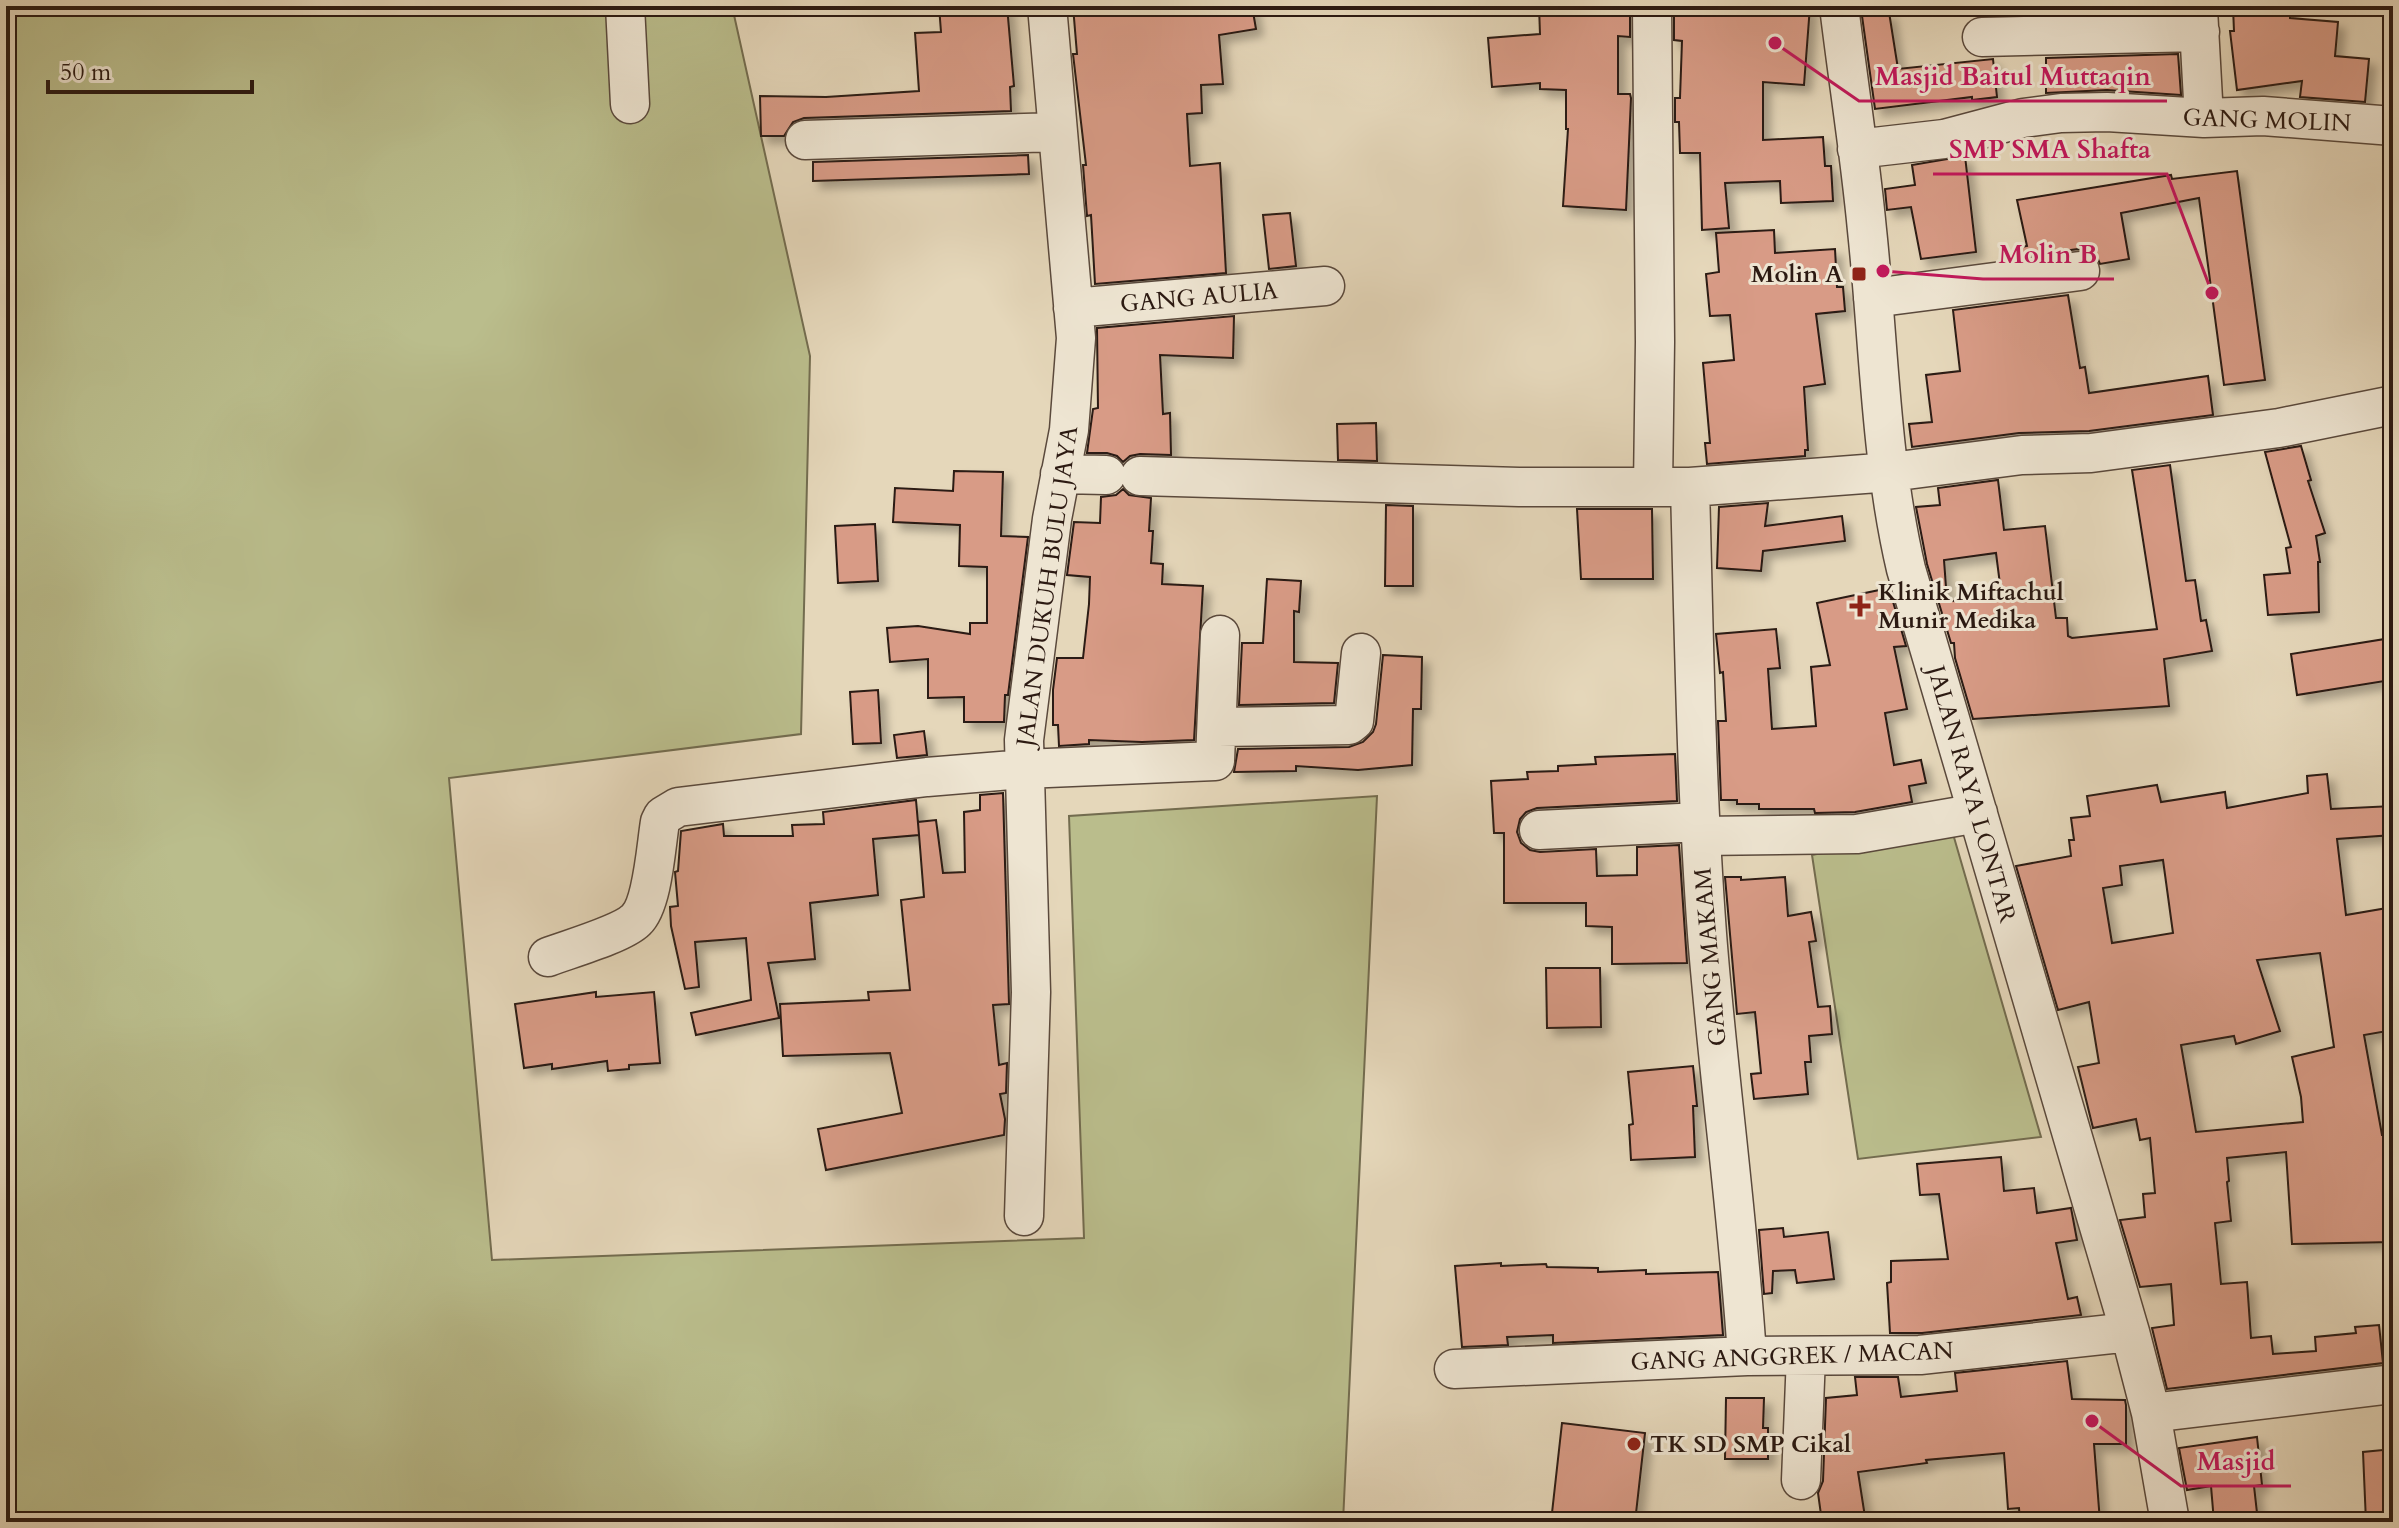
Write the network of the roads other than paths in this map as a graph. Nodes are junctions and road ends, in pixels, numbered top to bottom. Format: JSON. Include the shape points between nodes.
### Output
{"nodes":[{"id":1,"x":625,"y":6,"type":"edge"},
{"id":2,"x":1047,"y":6,"type":"edge"},
{"id":3,"x":1652,"y":6,"type":"edge"},
{"id":4,"x":1839,"y":6,"type":"edge"},
{"id":5,"x":2199,"y":19,"type":"edge"},
{"id":6,"x":1982,"y":37,"type":"dead end"},
{"id":7,"x":630,"y":104,"type":"dead end"},
{"id":8,"x":2204,"y":118,"type":"junction"},
{"id":9,"x":2393,"y":126,"type":"edge"},
{"id":10,"x":1058,"y":132,"type":"junction"},
{"id":11,"x":805,"y":140,"type":"dead end"},
{"id":12,"x":1857,"y":149,"type":"junction"},
{"id":13,"x":2080,"y":271,"type":"dead end"},
{"id":14,"x":1325,"y":286,"type":"dead end"},
{"id":15,"x":1873,"y":298,"type":"junction"},
{"id":16,"x":1073,"y":308,"type":"junction"},
{"id":17,"x":2393,"y":405,"type":"edge"},
{"id":18,"x":1891,"y":472,"type":"junction"},
{"id":19,"x":1060,"y":474,"type":"junction"},
{"id":20,"x":1653,"y":487,"type":"junction"},
{"id":21,"x":1690,"y":487,"type":"junction"},
{"id":22,"x":1220,"y":635,"type":"dead end"},
{"id":23,"x":1361,"y":653,"type":"dead end"},
{"id":24,"x":1218,"y":727,"type":"junction"},
{"id":25,"x":1024,"y":769,"type":"junction"},
{"id":26,"x":1978,"y":813,"type":"junction"},
{"id":27,"x":1700,"y":829,"type":"junction"},
{"id":28,"x":1539,"y":830,"type":"dead end"},
{"id":29,"x":548,"y":957,"type":"dead end"},
{"id":30,"x":1024,"y":1216,"type":"dead end"},
{"id":31,"x":2130,"y":1332,"type":"junction"},
{"id":32,"x":1747,"y":1356,"type":"junction"},
{"id":33,"x":1806,"y":1356,"type":"junction"},
{"id":34,"x":1454,"y":1369,"type":"dead end"},
{"id":35,"x":2393,"y":1384,"type":"edge"},
{"id":36,"x":2151,"y":1413,"type":"junction"},
{"id":37,"x":1801,"y":1480,"type":"dead end"},
{"id":38,"x":2170,"y":1522,"type":"edge"}],
"edges":[{"from":1,"to":7,"type":"street"},
{"from":2,"to":10,"type":"street","name":"JALAN DUKUH BULU JAYA"},
{"from":3,"to":20,"type":"street"},
{"from":4,"to":12,"type":"street","name":"JALAN RAYA LONTAR"},
{"from":5,"to":6,"type":"street"},
{"from":5,"to":8,"type":"street"},
{"from":8,"to":9,"type":"street","name":"GANG MOLIN","via":[[2263,116]]},
{"from":8,"to":12,"type":"street","name":"GANG MOLIN","via":[[2061,113],[1944,139]]},
{"from":10,"to":11,"type":"street"},
{"from":10,"to":16,"type":"street","name":"JALAN DUKUH BULU JAYA"},
{"from":12,"to":15,"type":"street","name":"JALAN RAYA LONTAR"},
{"from":13,"to":15,"type":"street"},
{"from":14,"to":16,"type":"street","name":"GANG AULIA"},
{"from":15,"to":18,"type":"street","name":"JALAN RAYA LONTAR"},
{"from":16,"to":19,"type":"street","name":"JALAN DUKUH BULU JAYA","via":[[1074,385]]},
{"from":17,"to":18,"type":"street","via":[[2279,428]]},
{"from":18,"to":21,"type":"street"},
{"from":18,"to":26,"type":"street","name":"JALAN RAYA LONTAR","via":[[1895,525],[1906,569]]},
{"from":19,"to":20,"type":"street"},
{"from":19,"to":25,"type":"street","name":"JALAN DUKUH BULU JAYA"},
{"from":20,"to":21,"type":"street"},
{"from":21,"to":27,"type":"street"},
{"from":22,"to":24,"type":"street"},
{"from":23,"to":24,"type":"street","via":[[1354,721],[1349,725]]},
{"from":24,"to":25,"type":"street","via":[[1217,758],[1212,763]]},
{"from":25,"to":29,"type":"street","via":[[678,807],[660,822],[646,903],[637,920]]},
{"from":25,"to":30,"type":"street","name":"JALAN DUKUH BULU JAYA","via":[[1031,992]]},
{"from":26,"to":27,"type":"street","name":"GANG MAKAM","via":[[1857,834]]},
{"from":26,"to":31,"type":"street","name":"JALAN RAYA LONTAR"},
{"from":27,"to":28,"type":"street"},
{"from":27,"to":32,"type":"street","name":"GANG MAKAM"},
{"from":31,"to":33,"type":"street","name":"GANG ANGGREK / MACAN","via":[[1920,1355]]},
{"from":31,"to":36,"type":"street","name":"JALAN RAYA LONTAR"},
{"from":32,"to":33,"type":"street","name":"GANG ANGGREK / MACAN"},
{"from":32,"to":34,"type":"street","name":"GANG ANGGREK / MACAN"},
{"from":33,"to":37,"type":"street"},
{"from":35,"to":36,"type":"street"},
{"from":36,"to":38,"type":"street","name":"JALAN RAYA LONTAR"}]}
